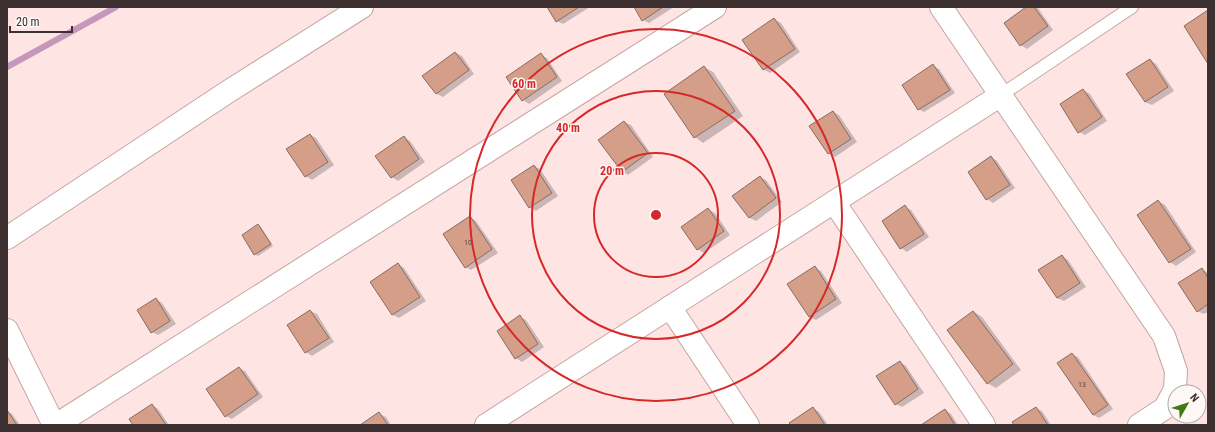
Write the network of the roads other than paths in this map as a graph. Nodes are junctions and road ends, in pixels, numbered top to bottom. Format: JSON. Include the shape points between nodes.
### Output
{"nodes":[{"id":1,"x":362,"y":7,"type":"edge"},
{"id":2,"x":714,"y":7,"type":"edge"},
{"id":3,"x":941,"y":7,"type":"edge"},
{"id":4,"x":1132,"y":7,"type":"edge"},
{"id":5,"x":1001,"y":95,"type":"junction"},
{"id":6,"x":834,"y":202,"type":"junction"},
{"id":7,"x":7,"y":238,"type":"edge"},
{"id":8,"x":670,"y":307,"type":"junction"},
{"id":9,"x":7,"y":330,"type":"edge"},
{"id":10,"x":512,"y":418,"type":"edge"},
{"id":11,"x":55,"y":425,"type":"edge"},
{"id":12,"x":486,"y":425,"type":"edge"},
{"id":13,"x":748,"y":425,"type":"edge"},
{"id":14,"x":984,"y":425,"type":"edge"},
{"id":15,"x":1138,"y":425,"type":"edge"}],
"edges":[{"from":1,"to":7,"type":"street"},
{"from":2,"to":11,"type":"street"},
{"from":3,"to":5,"type":"street"},
{"from":4,"to":5,"type":"lane"},
{"from":5,"to":6,"type":"street"},
{"from":5,"to":15,"type":"street","via":[[1164,336],[1176,371],[1175,389],[1165,408]]},
{"from":6,"to":8,"type":"street"},
{"from":6,"to":14,"type":"street"},
{"from":8,"to":10,"type":"street"},
{"from":8,"to":13,"type":"street"},
{"from":9,"to":11,"type":"street"},
{"from":10,"to":12,"type":"street"}]}
